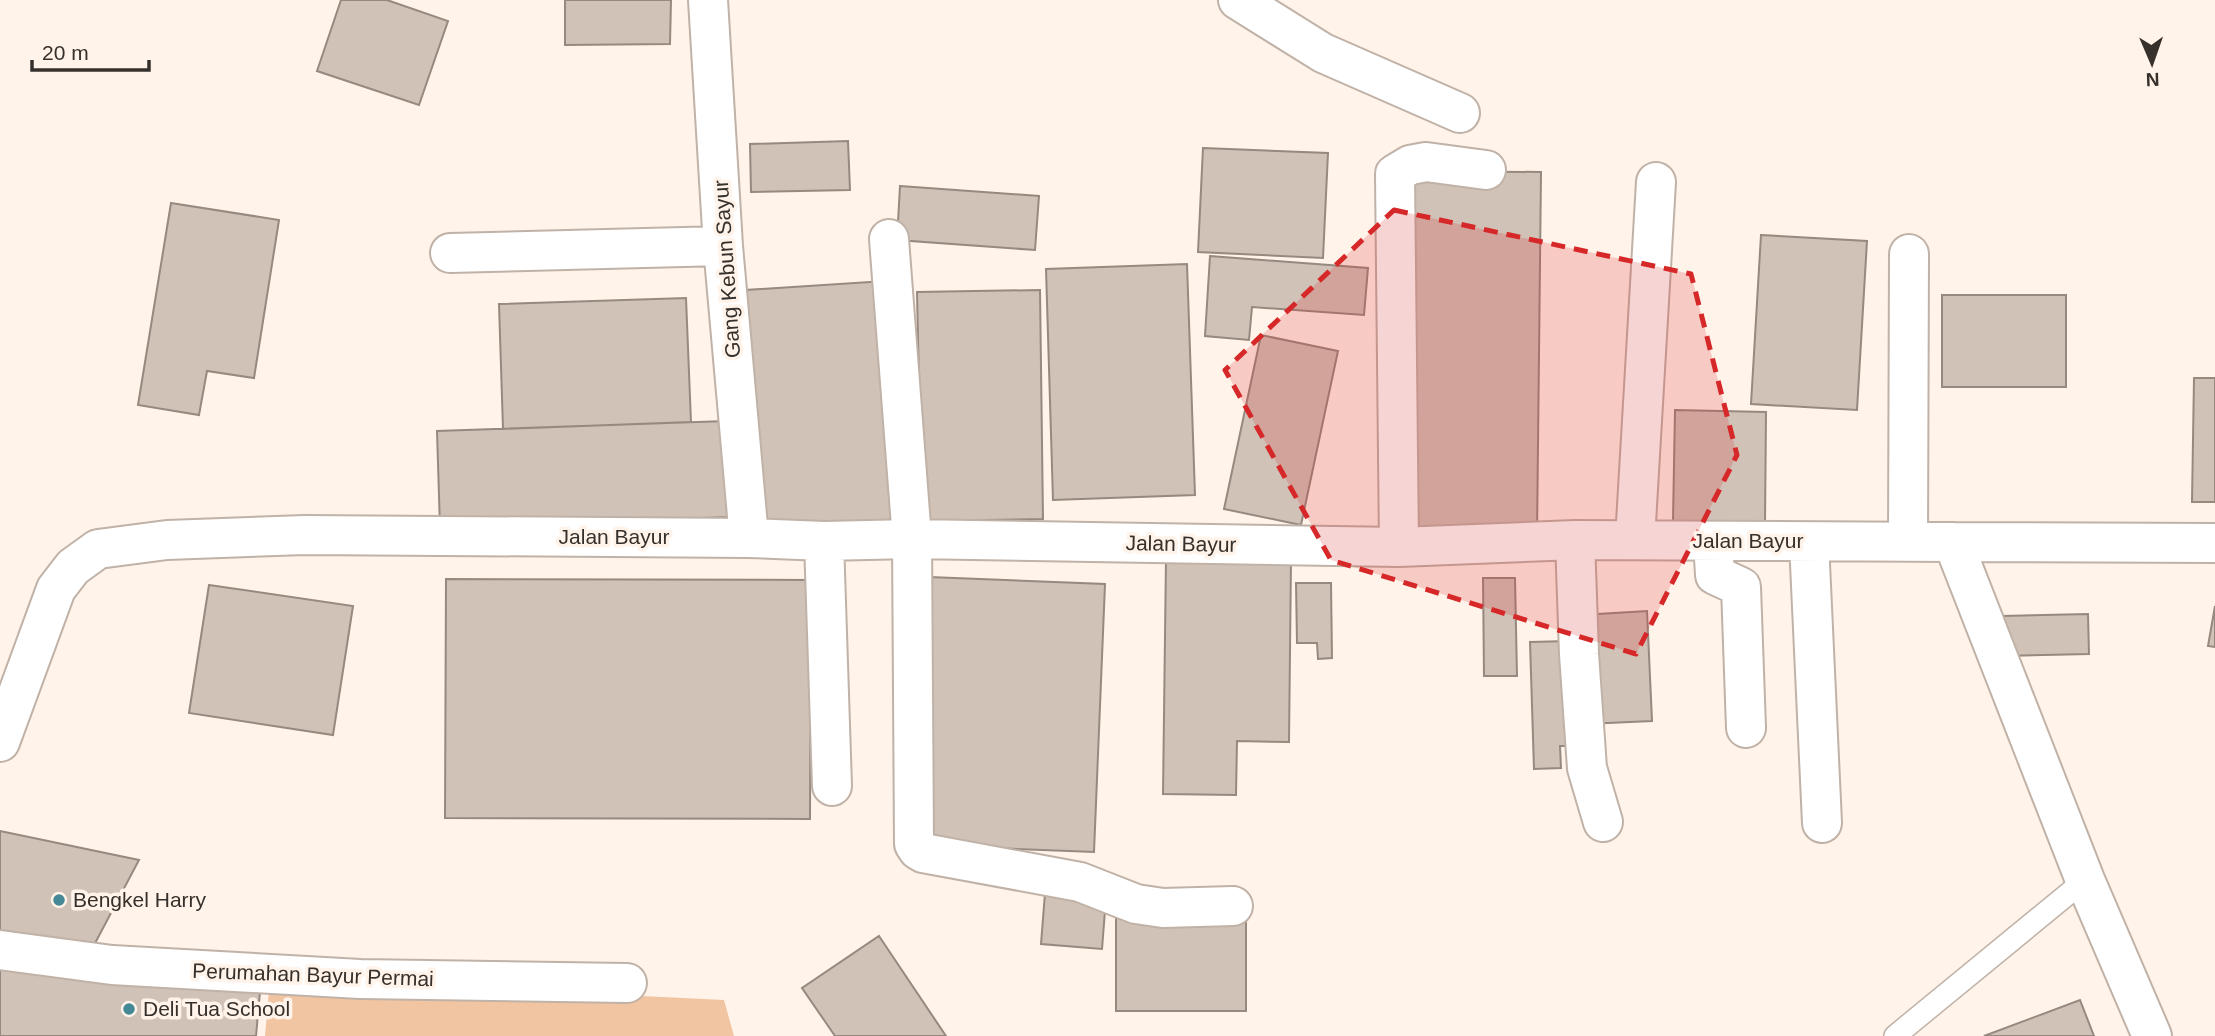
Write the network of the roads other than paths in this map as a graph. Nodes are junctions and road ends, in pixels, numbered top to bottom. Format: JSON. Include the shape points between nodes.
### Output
{"nodes":[{"id":1,"x":708,"y":0,"type":"edge"},
{"id":2,"x":1238,"y":0,"type":"edge"},
{"id":3,"x":1460,"y":113,"type":"dead end"},
{"id":4,"x":1486,"y":170,"type":"dead end"},
{"id":5,"x":1656,"y":182,"type":"dead end"},
{"id":6,"x":889,"y":239,"type":"dead end"},
{"id":7,"x":723,"y":246,"type":"junction"},
{"id":8,"x":450,"y":253,"type":"dead end"},
{"id":9,"x":1909,"y":254,"type":"dead end"},
{"id":10,"x":749,"y":538,"type":"junction"},
{"id":11,"x":912,"y":540,"type":"junction"},
{"id":12,"x":1575,"y":540,"type":"junction"},
{"id":13,"x":1635,"y":540,"type":"junction"},
{"id":14,"x":824,"y":541,"type":"junction"},
{"id":15,"x":1713,"y":541,"type":"junction"},
{"id":16,"x":1908,"y":541,"type":"junction"},
{"id":17,"x":1809,"y":542,"type":"junction"},
{"id":18,"x":1953,"y":542,"type":"junction"},
{"id":19,"x":2215,"y":543,"type":"edge"},
{"id":20,"x":1399,"y":547,"type":"junction"},
{"id":21,"x":1746,"y":728,"type":"dead end"},
{"id":22,"x":0,"y":741,"type":"edge"},
{"id":23,"x":832,"y":786,"type":"dead end"},
{"id":24,"x":1603,"y":822,"type":"dead end"},
{"id":25,"x":1822,"y":823,"type":"dead end"},
{"id":26,"x":2085,"y":880,"type":"junction"},
{"id":27,"x":1233,"y":906,"type":"dead end"},
{"id":28,"x":0,"y":950,"type":"edge"},
{"id":29,"x":627,"y":983,"type":"dead end"},
{"id":30,"x":1895,"y":1036,"type":"edge"},
{"id":31,"x":2152,"y":1036,"type":"edge"}],
"edges":[{"from":1,"to":7,"type":"street","name":"Gang Kebun Sayur"},
{"from":2,"to":3,"type":"street","via":[[1323,53]]},
{"from":4,"to":20,"type":"street","via":[[1426,162],[1395,174]]},
{"from":5,"to":13,"type":"street"},
{"from":6,"to":11,"type":"street"},
{"from":7,"to":8,"type":"street"},
{"from":7,"to":10,"type":"street","name":"Gang Kebun Sayur"},
{"from":9,"to":16,"type":"street"},
{"from":10,"to":14,"type":"street","name":"Jalan Bayur"},
{"from":10,"to":22,"type":"street","name":"Jalan Bayur","via":[[305,535],[167,540],[98,549],[73,567],[56,589]]},
{"from":11,"to":14,"type":"street","name":"Jalan Bayur"},
{"from":11,"to":20,"type":"street","name":"Jalan Bayur"},
{"from":11,"to":27,"type":"street","via":[[914,844],[918,850],[1080,882],[1136,904]]},
{"from":12,"to":13,"type":"street","name":"Jalan Bayur"},
{"from":12,"to":20,"type":"street","name":"Jalan Bayur"},
{"from":12,"to":24,"type":"street","via":[[1587,768]]},
{"from":13,"to":15,"type":"street","name":"Jalan Bayur"},
{"from":14,"to":23,"type":"street"},
{"from":15,"to":17,"type":"street","name":"Jalan Bayur"},
{"from":15,"to":21,"type":"street","via":[[1715,575],[1741,587]]},
{"from":16,"to":17,"type":"street","name":"Jalan Bayur"},
{"from":16,"to":18,"type":"street","name":"Jalan Bayur"},
{"from":17,"to":25,"type":"street"},
{"from":18,"to":19,"type":"street","name":"Jalan Bayur"},
{"from":18,"to":26,"type":"street"},
{"from":26,"to":30,"type":"lane"},
{"from":26,"to":31,"type":"street"},
{"from":28,"to":29,"type":"street","name":"Perumahan Bayur Permai","via":[[112,965],[346,978]]}]}
